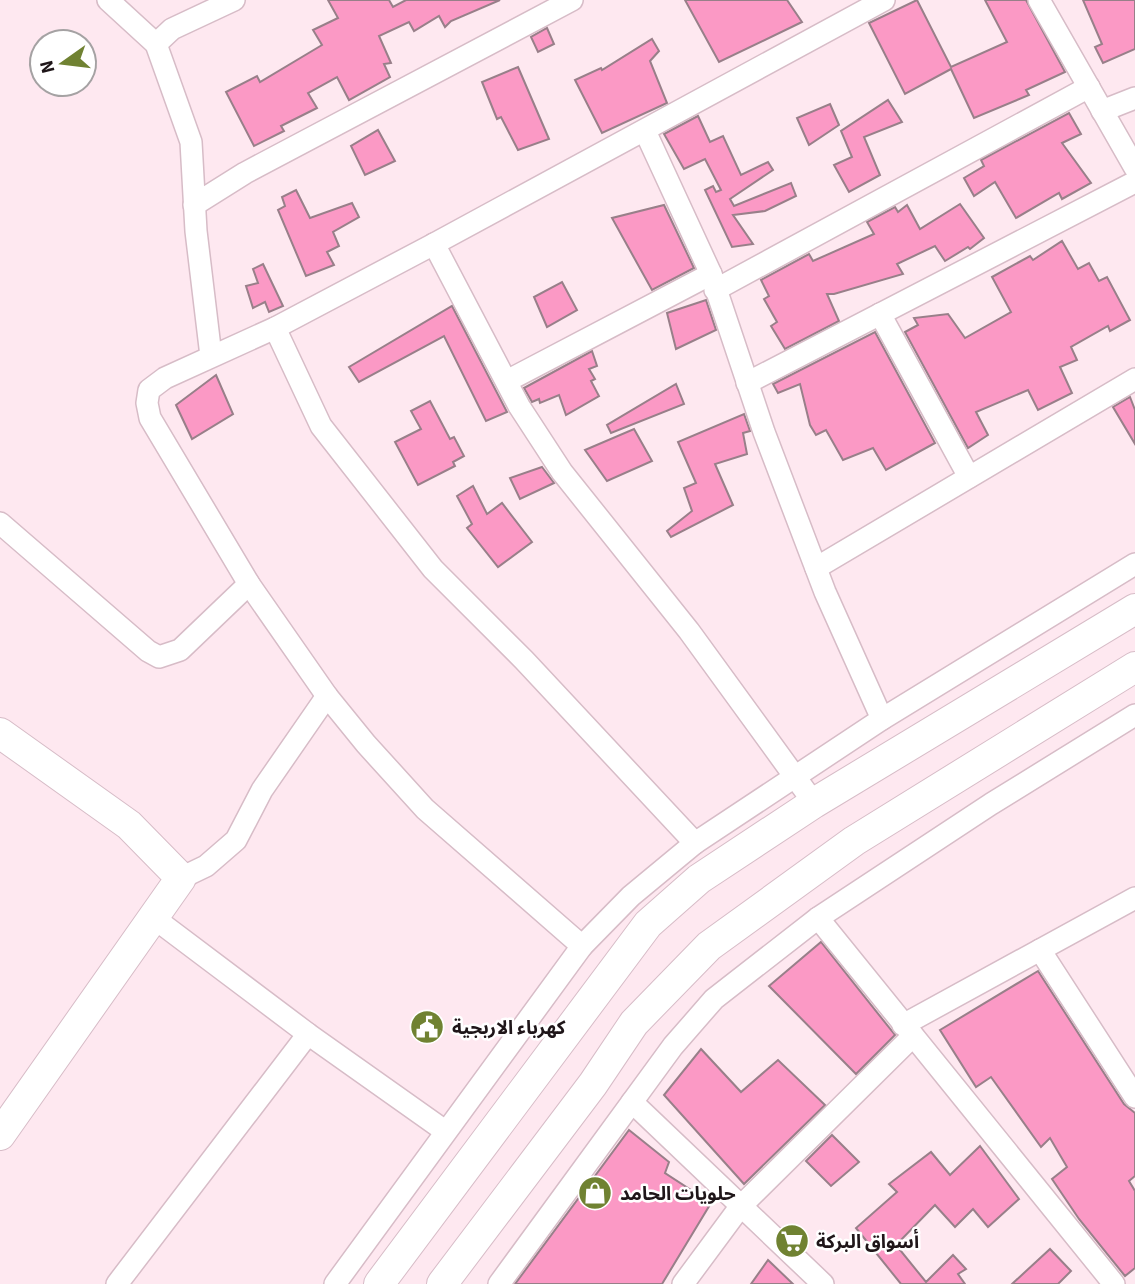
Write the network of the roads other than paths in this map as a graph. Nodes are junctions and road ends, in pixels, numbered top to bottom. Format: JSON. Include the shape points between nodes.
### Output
{"nodes":[{"id":1,"x":108,"y":0,"type":"edge"},
{"id":2,"x":234,"y":0,"type":"edge"},
{"id":3,"x":572,"y":0,"type":"edge"},
{"id":4,"x":884,"y":0,"type":"edge"},
{"id":5,"x":1039,"y":0,"type":"edge"},
{"id":6,"x":156,"y":44,"type":"junction"},
{"id":7,"x":1089,"y":87,"type":"junction"},
{"id":8,"x":1135,"y":98,"type":"edge"},
{"id":9,"x":1102,"y":111,"type":"junction"},
{"id":10,"x":645,"y":131,"type":"junction"},
{"id":11,"x":1135,"y":168,"type":"edge"},
{"id":12,"x":1135,"y":181,"type":"edge"},
{"id":13,"x":194,"y":205,"type":"junction"},
{"id":14,"x":435,"y":244,"type":"junction"},
{"id":15,"x":713,"y":282,"type":"junction"},
{"id":16,"x":880,"y":314,"type":"junction"},
{"id":17,"x":275,"y":328,"type":"junction"},
{"id":18,"x":211,"y":356,"type":"junction"},
{"id":19,"x":1135,"y":379,"type":"edge"},
{"id":20,"x":507,"y":381,"type":"junction"},
{"id":21,"x":747,"y":383,"type":"junction"},
{"id":22,"x":969,"y":477,"type":"junction"},
{"id":23,"x":0,"y":523,"type":"edge"},
{"id":24,"x":1135,"y":564,"type":"edge"},
{"id":25,"x":816,"y":568,"type":"junction"},
{"id":26,"x":249,"y":584,"type":"junction"},
{"id":27,"x":1135,"y":609,"type":"edge"},
{"id":28,"x":1135,"y":667,"type":"edge"},
{"id":29,"x":327,"y":696,"type":"junction"},
{"id":30,"x":1135,"y":715,"type":"edge"},
{"id":31,"x":882,"y":719,"type":"junction"},
{"id":32,"x":1,"y":737,"type":"edge"},
{"id":33,"x":796,"y":776,"type":"junction"},
{"id":34,"x":814,"y":803,"type":"junction"},
{"id":35,"x":695,"y":843,"type":"junction"},
{"id":36,"x":181,"y":878,"type":"junction"},
{"id":37,"x":1135,"y":898,"type":"edge"},
{"id":38,"x":154,"y":918,"type":"junction"},
{"id":39,"x":818,"y":918,"type":"junction"},
{"id":40,"x":582,"y":946,"type":"junction"},
{"id":41,"x":1040,"y":950,"type":"junction"},
{"id":42,"x":908,"y":1031,"type":"junction"},
{"id":43,"x":308,"y":1034,"type":"junction"},
{"id":44,"x":1135,"y":1097,"type":"edge"},
{"id":45,"x":632,"y":1102,"type":"junction"},
{"id":46,"x":445,"y":1131,"type":"junction"},
{"id":47,"x":0,"y":1135,"type":"edge"},
{"id":48,"x":740,"y":1207,"type":"junction"},
{"id":49,"x":355,"y":1256,"type":"junction"},
{"id":50,"x":382,"y":1281,"type":"edge"},
{"id":51,"x":117,"y":1284,"type":"edge"},
{"id":52,"x":335,"y":1284,"type":"edge"},
{"id":53,"x":442,"y":1284,"type":"edge"},
{"id":54,"x":499,"y":1284,"type":"edge"},
{"id":55,"x":683,"y":1284,"type":"edge"},
{"id":56,"x":823,"y":1284,"type":"edge"},
{"id":57,"x":1114,"y":1284,"type":"edge"}],
"edges":[{"from":1,"to":6,"type":"street"},
{"from":2,"to":6,"type":"street","via":[[172,29]]},
{"from":3,"to":13,"type":"street","via":[[245,173]]},
{"from":4,"to":10,"type":"street"},
{"from":5,"to":7,"type":"street"},
{"from":6,"to":13,"type":"street","via":[[191,142]]},
{"from":7,"to":9,"type":"street"},
{"from":7,"to":15,"type":"street"},
{"from":8,"to":9,"type":"street"},
{"from":9,"to":11,"type":"street"},
{"from":10,"to":14,"type":"street"},
{"from":10,"to":15,"type":"street"},
{"from":12,"to":16,"type":"street"},
{"from":13,"to":18,"type":"street"},
{"from":14,"to":17,"type":"street"},
{"from":14,"to":20,"type":"street"},
{"from":15,"to":20,"type":"street"},
{"from":15,"to":21,"type":"street"},
{"from":16,"to":21,"type":"street"},
{"from":16,"to":22,"type":"street"},
{"from":17,"to":18,"type":"street"},
{"from":17,"to":35,"type":"street","via":[[321,426],[433,569]]},
{"from":18,"to":26,"type":"street","via":[[165,378],[149,390],[147,403],[150,418]]},
{"from":19,"to":22,"type":"street"},
{"from":20,"to":33,"type":"street","via":[[562,472],[690,631]]},
{"from":21,"to":25,"type":"street"},
{"from":22,"to":25,"type":"street"},
{"from":23,"to":26,"type":"street","via":[[159,657],[180,650]]},
{"from":24,"to":31,"type":"street"},
{"from":25,"to":31,"type":"street"},
{"from":26,"to":29,"type":"street"},
{"from":27,"to":34,"type":"main road"},
{"from":28,"to":53,"type":"main road","via":[[854,841],[709,946],[634,1023]]},
{"from":29,"to":36,"type":"street","via":[[275,770],[236,840],[206,866]]},
{"from":29,"to":40,"type":"street","via":[[425,810]]},
{"from":30,"to":39,"type":"street"},
{"from":31,"to":33,"type":"street"},
{"from":32,"to":36,"type":"main road","via":[[129,825]]},
{"from":33,"to":34,"type":"street"},
{"from":33,"to":35,"type":"street"},
{"from":34,"to":50,"type":"main road","via":[[699,879],[648,924]]},
{"from":35,"to":40,"type":"street","via":[[631,896]]},
{"from":36,"to":38,"type":"main road"},
{"from":37,"to":41,"type":"street"},
{"from":38,"to":43,"type":"street"},
{"from":38,"to":47,"type":"main road"},
{"from":39,"to":42,"type":"street"},
{"from":39,"to":45,"type":"street","via":[[714,999]]},
{"from":40,"to":46,"type":"street"},
{"from":41,"to":42,"type":"street"},
{"from":41,"to":44,"type":"street"},
{"from":42,"to":48,"type":"street"},
{"from":42,"to":57,"type":"street"},
{"from":43,"to":46,"type":"street"},
{"from":43,"to":51,"type":"street"},
{"from":45,"to":48,"type":"street"},
{"from":45,"to":54,"type":"street"},
{"from":46,"to":49,"type":"street"},
{"from":48,"to":55,"type":"street"},
{"from":48,"to":56,"type":"street"},
{"from":49,"to":50,"type":"street"},
{"from":49,"to":52,"type":"street"}]}
